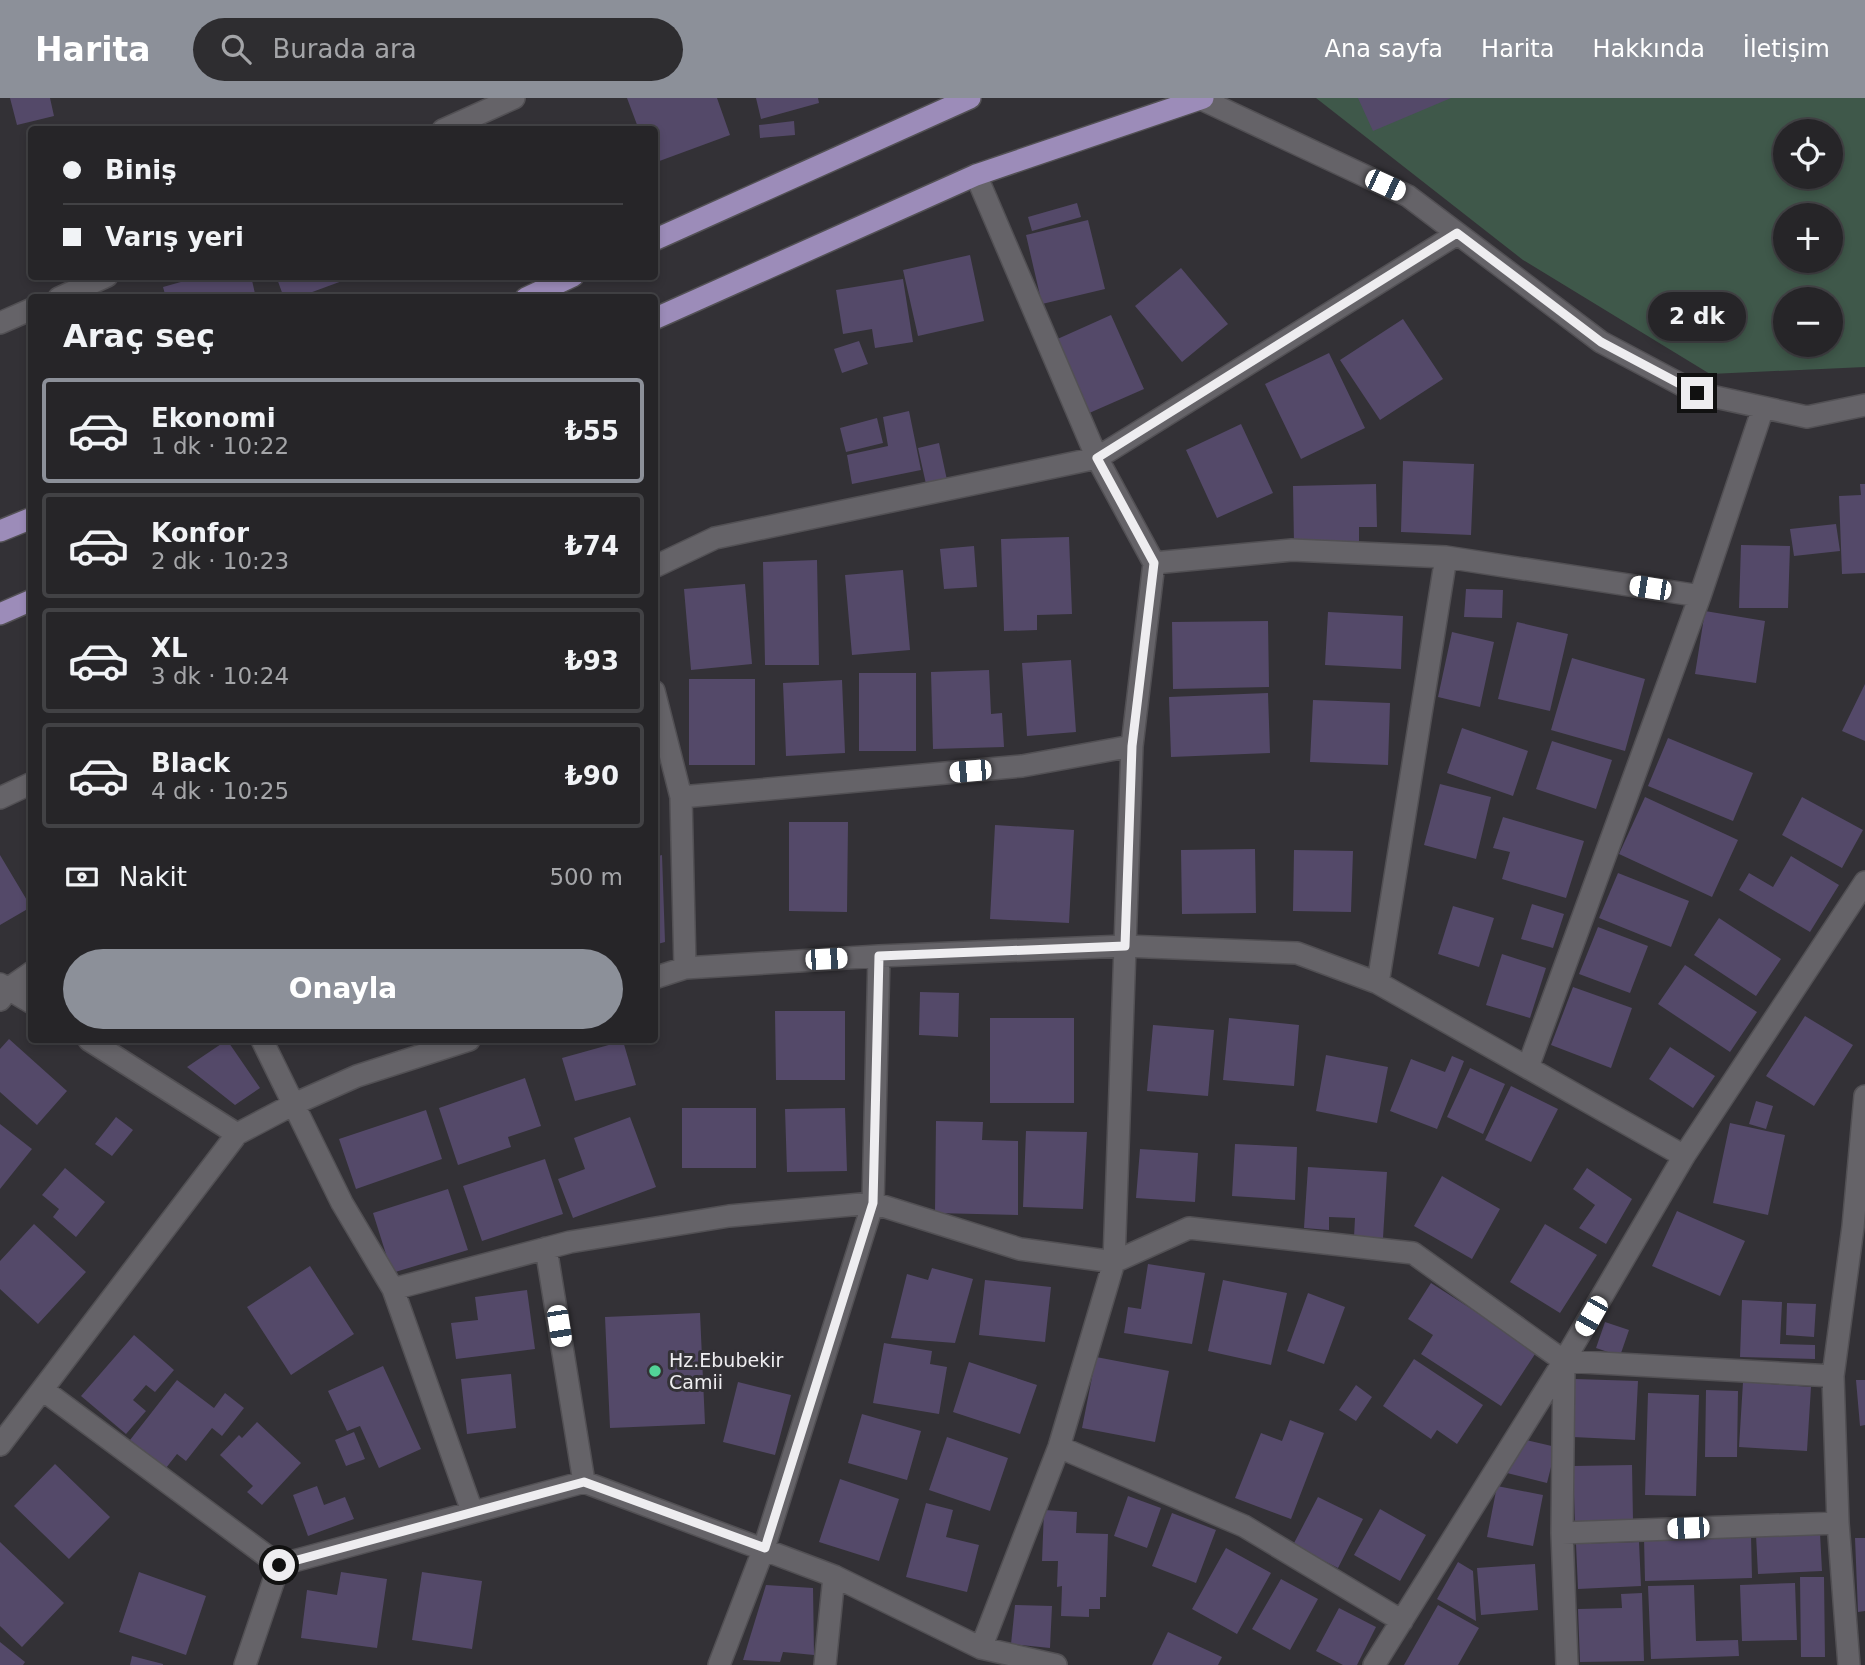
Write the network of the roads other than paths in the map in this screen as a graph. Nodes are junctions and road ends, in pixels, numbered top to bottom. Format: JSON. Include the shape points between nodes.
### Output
{"nodes":[{"id":1,"x":514,"y":98,"type":"edge"},
{"id":2,"x":970,"y":98,"type":"edge"},
{"id":3,"x":1203,"y":99,"type":"edge"},
{"id":4,"x":452,"y":126,"type":"edge"},
{"id":5,"x":976,"y":175,"type":"junction"},
{"id":6,"x":1457,"y":233,"type":"junction"},
{"id":7,"x":658,"y":238,"type":"edge"},
{"id":8,"x":98,"y":280,"type":"edge"},
{"id":9,"x":564,"y":280,"type":"edge"},
{"id":10,"x":68,"y":294,"type":"edge"},
{"id":11,"x":535,"y":294,"type":"edge"},
{"id":12,"x":28,"y":311,"type":"edge"},
{"id":13,"x":658,"y":318,"type":"edge"},
{"id":14,"x":0,"y":323,"type":"edge"},
{"id":15,"x":1865,"y":405,"type":"edge"},
{"id":16,"x":1763,"y":408,"type":"junction"},
{"id":17,"x":1097,"y":458,"type":"junction"},
{"id":18,"x":28,"y":520,"type":"edge"},
{"id":19,"x":0,"y":531,"type":"edge"},
{"id":20,"x":1446,"y":557,"type":"junction"},
{"id":21,"x":1154,"y":563,"type":"junction"},
{"id":22,"x":658,"y":565,"type":"edge"},
{"id":23,"x":1700,"y":596,"type":"junction"},
{"id":24,"x":28,"y":602,"type":"edge"},
{"id":25,"x":0,"y":614,"type":"edge"},
{"id":26,"x":658,"y":711,"type":"edge"},
{"id":27,"x":1132,"y":746,"type":"junction"},
{"id":28,"x":28,"y":785,"type":"edge"},
{"id":29,"x":681,"y":797,"type":"junction"},
{"id":30,"x":0,"y":798,"type":"edge"},
{"id":31,"x":1865,"y":882,"type":"edge"},
{"id":32,"x":1125,"y":946,"type":"junction"},
{"id":33,"x":879,"y":956,"type":"junction"},
{"id":34,"x":685,"y":968,"type":"junction"},
{"id":35,"x":28,"y":975,"type":"edge"},
{"id":36,"x":658,"y":977,"type":"edge"},
{"id":37,"x":1378,"y":983,"type":"junction"},
{"id":38,"x":3,"y":991,"type":"edge"},
{"id":39,"x":28,"y":1001,"type":"edge"},
{"id":40,"x":94,"y":1043,"type":"edge"},
{"id":41,"x":264,"y":1043,"type":"edge"},
{"id":42,"x":460,"y":1043,"type":"edge"},
{"id":43,"x":1528,"y":1067,"type":"junction"},
{"id":44,"x":1865,"y":1097,"type":"edge"},
{"id":45,"x":294,"y":1104,"type":"junction"},
{"id":46,"x":237,"y":1134,"type":"junction"},
{"id":47,"x":1684,"y":1156,"type":"junction"},
{"id":48,"x":873,"y":1203,"type":"junction"},
{"id":49,"x":546,"y":1248,"type":"junction"},
{"id":50,"x":1114,"y":1262,"type":"junction"},
{"id":51,"x":393,"y":1289,"type":"junction"},
{"id":52,"x":1564,"y":1361,"type":"junction"},
{"id":53,"x":1833,"y":1376,"type":"junction"},
{"id":54,"x":43,"y":1390,"type":"junction"},
{"id":55,"x":0,"y":1445,"type":"edge"},
{"id":56,"x":1059,"y":1447,"type":"junction"},
{"id":57,"x":584,"y":1482,"type":"junction"},
{"id":58,"x":472,"y":1511,"type":"junction"},
{"id":59,"x":1838,"y":1523,"type":"junction"},
{"id":60,"x":1562,"y":1533,"type":"junction"},
{"id":61,"x":765,"y":1548,"type":"junction"},
{"id":62,"x":279,"y":1565,"type":"junction"},
{"id":63,"x":834,"y":1576,"type":"junction"},
{"id":64,"x":1402,"y":1622,"type":"junction"},
{"id":65,"x":981,"y":1648,"type":"junction"},
{"id":66,"x":1865,"y":1661,"type":"edge"},
{"id":67,"x":245,"y":1665,"type":"edge"},
{"id":68,"x":719,"y":1665,"type":"edge"},
{"id":69,"x":825,"y":1665,"type":"edge"},
{"id":70,"x":1056,"y":1665,"type":"edge"},
{"id":71,"x":1374,"y":1665,"type":"edge"},
{"id":72,"x":1567,"y":1665,"type":"edge"},
{"id":73,"x":1851,"y":1665,"type":"edge"}],
"edges":[{"from":1,"to":4,"type":"street"},
{"from":2,"to":7,"type":"main road"},
{"from":3,"to":5,"type":"main road"},
{"from":3,"to":6,"type":"street","via":[[1408,196]]},
{"from":5,"to":13,"type":"main road"},
{"from":5,"to":17,"type":"street"},
{"from":6,"to":16,"type":"street","via":[[1601,342],[1697,393]]},
{"from":6,"to":17,"type":"street"},
{"from":8,"to":10,"type":"street"},
{"from":9,"to":11,"type":"main road"},
{"from":12,"to":14,"type":"street"},
{"from":15,"to":16,"type":"street","via":[[1807,417]]},
{"from":16,"to":23,"type":"street"},
{"from":17,"to":21,"type":"street"},
{"from":17,"to":22,"type":"street","via":[[715,538]]},
{"from":18,"to":19,"type":"main road"},
{"from":20,"to":21,"type":"street","via":[[1292,550]]},
{"from":20,"to":23,"type":"street"},
{"from":20,"to":37,"type":"street"},
{"from":21,"to":27,"type":"street"},
{"from":23,"to":43,"type":"street"},
{"from":24,"to":25,"type":"main road"},
{"from":26,"to":29,"type":"street"},
{"from":27,"to":29,"type":"street","via":[[1022,766]]},
{"from":27,"to":32,"type":"street"},
{"from":28,"to":30,"type":"street"},
{"from":29,"to":34,"type":"street"},
{"from":31,"to":47,"type":"street"},
{"from":32,"to":33,"type":"street"},
{"from":32,"to":37,"type":"street","via":[[1297,953]]},
{"from":32,"to":50,"type":"street"},
{"from":33,"to":34,"type":"street"},
{"from":33,"to":48,"type":"street"},
{"from":34,"to":36,"type":"street"},
{"from":35,"to":38,"type":"street"},
{"from":37,"to":43,"type":"street"},
{"from":38,"to":39,"type":"street"},
{"from":40,"to":46,"type":"street"},
{"from":41,"to":45,"type":"street"},
{"from":42,"to":45,"type":"street","via":[[357,1076]]},
{"from":43,"to":47,"type":"street"},
{"from":44,"to":53,"type":"street"},
{"from":45,"to":46,"type":"street"},
{"from":45,"to":51,"type":"street","via":[[342,1203]]},
{"from":46,"to":54,"type":"street"},
{"from":47,"to":52,"type":"street"},
{"from":48,"to":49,"type":"street","via":[[729,1216]]},
{"from":48,"to":50,"type":"street","via":[[1020,1249]]},
{"from":48,"to":61,"type":"street"},
{"from":49,"to":51,"type":"street"},
{"from":49,"to":57,"type":"street"},
{"from":50,"to":52,"type":"street","via":[[1189,1228],[1413,1253]]},
{"from":50,"to":56,"type":"street"},
{"from":51,"to":58,"type":"street"},
{"from":52,"to":53,"type":"street"},
{"from":52,"to":60,"type":"street"},
{"from":52,"to":64,"type":"street"},
{"from":53,"to":59,"type":"street"},
{"from":54,"to":55,"type":"street"},
{"from":54,"to":62,"type":"street"},
{"from":56,"to":64,"type":"street","via":[[1244,1526]]},
{"from":56,"to":65,"type":"street"},
{"from":57,"to":58,"type":"street"},
{"from":57,"to":61,"type":"street"},
{"from":58,"to":62,"type":"street"},
{"from":59,"to":60,"type":"street"},
{"from":59,"to":73,"type":"street"},
{"from":60,"to":72,"type":"street"},
{"from":61,"to":63,"type":"street"},
{"from":61,"to":68,"type":"street"},
{"from":62,"to":67,"type":"street"},
{"from":63,"to":65,"type":"street"},
{"from":63,"to":69,"type":"street"},
{"from":64,"to":71,"type":"street"},
{"from":65,"to":70,"type":"street"},
{"from":66,"to":73,"type":"street"}]}
